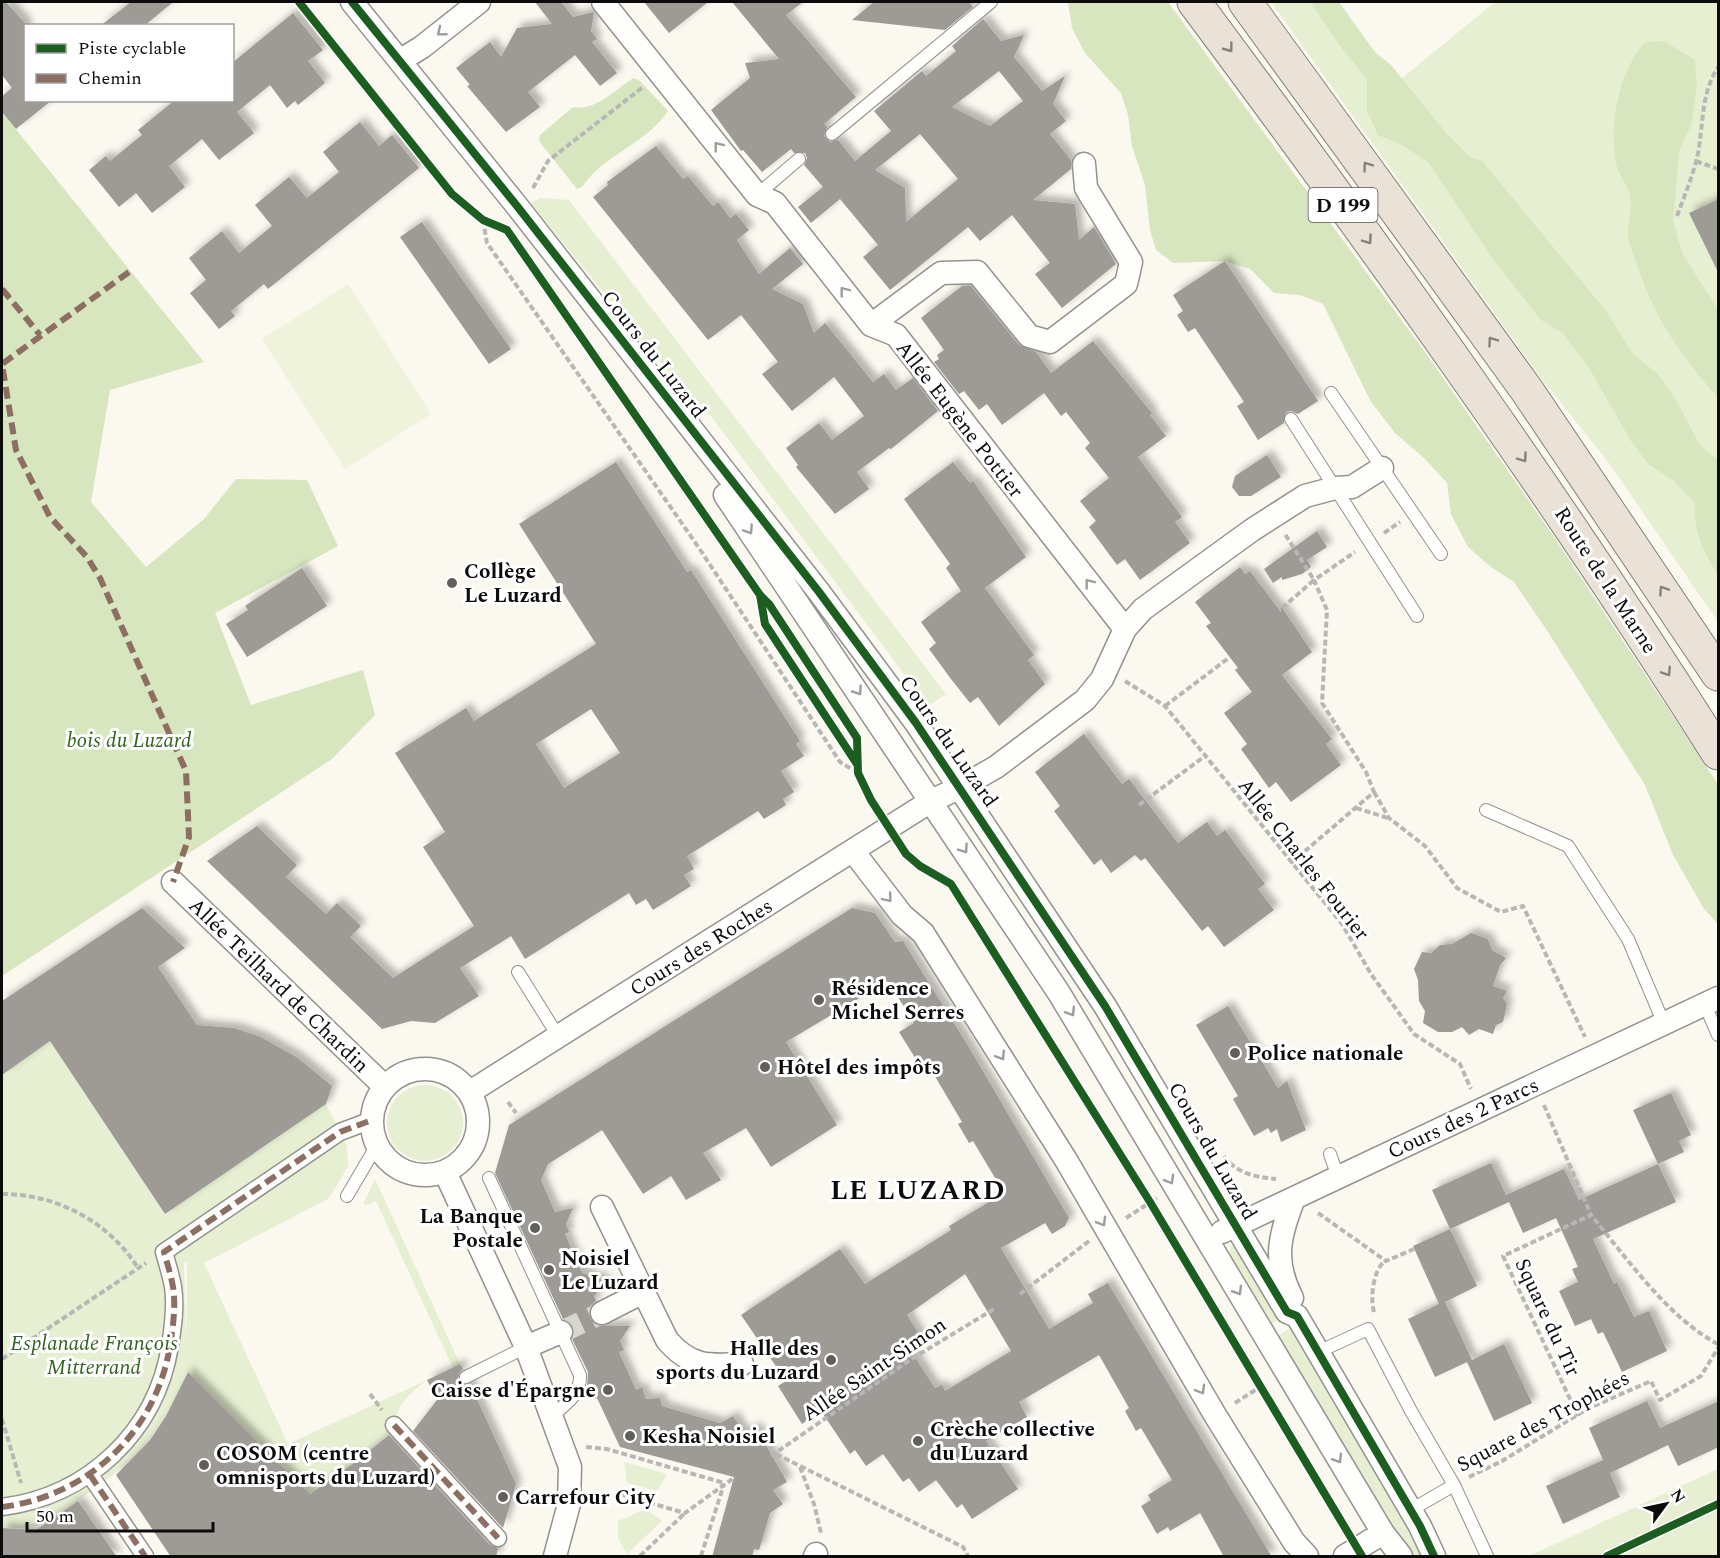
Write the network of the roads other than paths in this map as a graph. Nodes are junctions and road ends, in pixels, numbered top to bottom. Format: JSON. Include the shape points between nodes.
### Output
{"nodes":[{"id":1,"x":352,"y":2,"type":"edge"},
{"id":2,"x":479,"y":2,"type":"edge"},
{"id":3,"x":603,"y":2,"type":"edge"},
{"id":4,"x":991,"y":2,"type":"edge"},
{"id":5,"x":1194,"y":2,"type":"edge"},
{"id":6,"x":1245,"y":2,"type":"edge"},
{"id":7,"x":401,"y":60,"type":"junction"},
{"id":8,"x":832,"y":134,"type":"dead end"},
{"id":9,"x":799,"y":159,"type":"dead end"},
{"id":10,"x":1084,"y":164,"type":"dead end"},
{"id":11,"x":757,"y":195,"type":"junction"},
{"id":12,"x":871,"y":325,"type":"junction"},
{"id":13,"x":622,"y":342,"type":"junction"},
{"id":14,"x":1331,"y":393,"type":"dead end"},
{"id":15,"x":1291,"y":418,"type":"dead end"},
{"id":16,"x":1382,"y":468,"type":"junction"},
{"id":17,"x":1335,"y":488,"type":"junction"},
{"id":18,"x":1441,"y":554,"type":"dead end"},
{"id":19,"x":1417,"y":616,"type":"dead end"},
{"id":20,"x":1125,"y":629,"type":"junction"},
{"id":21,"x":1719,"y":674,"type":"edge"},
{"id":22,"x":1719,"y":753,"type":"edge"},
{"id":23,"x":961,"y":787,"type":"junction"},
{"id":24,"x":931,"y":801,"type":"junction"},
{"id":25,"x":1486,"y":810,"type":"dead end"},
{"id":26,"x":853,"y":851,"type":"junction"},
{"id":27,"x":173,"y":882,"type":"dead end"},
{"id":28,"x":518,"y":972,"type":"dead end"},
{"id":29,"x":1712,"y":1001,"type":"edge"},
{"id":30,"x":1664,"y":1024,"type":"junction"},
{"id":31,"x":1719,"y":1035,"type":"edge"},
{"id":32,"x":558,"y":1036,"type":"junction"},
{"id":33,"x":385,"y":1087,"type":"junction"},
{"id":34,"x":470,"y":1092,"type":"junction"},
{"id":35,"x":372,"y":1120,"type":"junction"},
{"id":36,"x":377,"y":1145,"type":"junction"},
{"id":37,"x":1330,"y":1154,"type":"dead end"},
{"id":38,"x":446,"y":1172,"type":"junction"},
{"id":39,"x":1338,"y":1177,"type":"junction"},
{"id":40,"x":489,"y":1178,"type":"dead end"},
{"id":41,"x":347,"y":1196,"type":"dead end"},
{"id":42,"x":1298,"y":1196,"type":"junction"},
{"id":43,"x":602,"y":1208,"type":"dead end"},
{"id":44,"x":1235,"y":1225,"type":"junction"},
{"id":45,"x":1208,"y":1241,"type":"junction"},
{"id":46,"x":643,"y":1292,"type":"junction"},
{"id":47,"x":602,"y":1313,"type":"tunnel mouth"},
{"id":48,"x":1297,"y":1316,"type":"junction"},
{"id":49,"x":560,"y":1332,"type":"junction"},
{"id":50,"x":526,"y":1347,"type":"junction"},
{"id":51,"x":1318,"y":1352,"type":"junction"},
{"id":52,"x":742,"y":1364,"type":"dead end"},
{"id":53,"x":466,"y":1377,"type":"dead end"},
{"id":54,"x":552,"y":1416,"type":"junction"},
{"id":55,"x":394,"y":1425,"type":"dead end"},
{"id":56,"x":90,"y":1475,"type":"junction"},
{"id":57,"x":1454,"y":1485,"type":"junction"},
{"id":58,"x":2,"y":1507,"type":"edge"},
{"id":59,"x":1411,"y":1510,"type":"junction"},
{"id":60,"x":1383,"y":1533,"type":"junction"},
{"id":61,"x":498,"y":1538,"type":"dead end"},
{"id":62,"x":145,"y":1557,"type":"edge"},
{"id":63,"x":555,"y":1557,"type":"edge"},
{"id":64,"x":1307,"y":1557,"type":"edge"},
{"id":65,"x":1345,"y":1557,"type":"edge"},
{"id":66,"x":1401,"y":1557,"type":"edge"},
{"id":67,"x":1434,"y":1557,"type":"edge"},
{"id":68,"x":1487,"y":1557,"type":"edge"}],
"edges":[{"from":1,"to":7,"type":"street","name":"Cours du Luzard"},
{"from":2,"to":7,"type":"street","one_way":true},
{"from":11,"to":3,"type":"street","name":"Allée Eugène Pottier","one_way":true},
{"from":4,"to":8,"type":"lane"},
{"from":5,"to":22,"type":"highway","name":"Route de la Marne","number":"D 199","one_way":true,"via":[[1302,146],[1550,496]]},
{"from":21,"to":6,"type":"highway","name":"Route de la Marne","number":"D 199","one_way":true,"via":[[1526,389]]},
{"from":7,"to":13,"type":"street","name":"Cours du Luzard"},
{"from":9,"to":11,"type":"lane"},
{"from":10,"to":12,"type":"street","via":[[1086,188],[1131,262],[1126,284],[1050,342],[1029,336],[977,272],[941,273]]},
{"from":12,"to":11,"type":"street","name":"Allée Eugène Pottier","one_way":true,"via":[[775,203]]},
{"from":20,"to":12,"type":"street","name":"Allée Eugène Pottier","one_way":true,"via":[[896,335]]},
{"from":13,"to":23,"type":"street","name":"Cours du Luzard","via":[[819,592]]},
{"from":13,"to":24,"type":"street","name":"Cours du Luzard","one_way":true},
{"from":14,"to":16,"type":"lane"},
{"from":15,"to":17,"type":"lane"},
{"from":16,"to":17,"type":"street","via":[[1352,487]]},
{"from":16,"to":18,"type":"lane"},
{"from":17,"to":19,"type":"lane"},
{"from":17,"to":20,"type":"street","via":[[1305,496],[1274,516],[1143,609]]},
{"from":20,"to":23,"type":"street","via":[[1107,670],[1085,700],[996,767]]},
{"from":23,"to":24,"type":"street","name":"Cours du Luzard"},
{"from":23,"to":44,"type":"street","name":"Cours du Luzard","via":[[1105,1006]]},
{"from":24,"to":26,"type":"street","name":"Cours des Roches"},
{"from":24,"to":45,"type":"street","name":"Cours du Luzard","one_way":true,"via":[[1059,993]]},
{"from":25,"to":30,"type":"lane","via":[[1568,846],[1628,939]]},
{"from":26,"to":32,"type":"street","name":"Cours des Roches"},
{"from":26,"to":64,"type":"street","one_way":true,"via":[[890,900],[923,933],[1066,1160],[1215,1415]]},
{"from":27,"to":33,"type":"street","name":"Allée Teilhard de Chardin"},
{"from":28,"to":32,"type":"lane"},
{"from":29,"to":30,"type":"street","name":"Cours des 2 Parcs"},
{"from":29,"to":31,"type":"lane"},
{"from":30,"to":39,"type":"street","name":"Cours des 2 Parcs"},
{"from":32,"to":34,"type":"street","name":"Cours des Roches"},
{"from":33,"to":34,"type":"street","via":[[412,1070],[429,1069],[444,1072]]},
{"from":33,"to":35,"type":"street"},
{"from":34,"to":38,"type":"street","via":[[479,1122],[476,1138],[464,1158]]},
{"from":35,"to":36,"type":"street"},
{"from":35,"to":56,"type":"street","via":[[340,1132],[164,1252],[173,1288],[173,1326],[155,1399],[132,1437]]},
{"from":36,"to":38,"type":"street","via":[[394,1166],[411,1174]]},
{"from":36,"to":41,"type":"lane"},
{"from":37,"to":39,"type":"lane"},
{"from":38,"to":50,"type":"street"},
{"from":39,"to":42,"type":"street","name":"Cours des 2 Parcs"},
{"from":40,"to":49,"type":"lane"},
{"from":42,"to":44,"type":"street","name":"Cours des 2 Parcs"},
{"from":42,"to":48,"type":"street","via":[[1280,1240],[1279,1259]]},
{"from":43,"to":46,"type":"street"},
{"from":44,"to":45,"type":"street","name":"Cours des 2 Parcs"},
{"from":44,"to":48,"type":"street","name":"Cours du Luzard","via":[[1287,1312]]},
{"from":45,"to":60,"type":"street","name":"Cours du Luzard","one_way":true},
{"from":46,"to":47,"type":"street"},
{"from":46,"to":52,"type":"street","via":[[680,1356],[698,1363]]},
{"from":48,"to":51,"type":"street","name":"Cours du Luzard"},
{"from":49,"to":50,"type":"street"},
{"from":49,"to":54,"type":"lane","via":[[580,1375],[580,1385],[577,1393]]},
{"from":50,"to":53,"type":"lane"},
{"from":50,"to":54,"type":"street"},
{"from":51,"to":57,"type":"lane","via":[[1368,1329]]},
{"from":51,"to":59,"type":"street","name":"Cours du Luzard"},
{"from":54,"to":63,"type":"street","via":[[571,1481]]},
{"from":55,"to":61,"type":"street"},
{"from":56,"to":58,"type":"street","via":[[27,1504]]},
{"from":56,"to":62,"type":"street"},
{"from":57,"to":59,"type":"lane"},
{"from":57,"to":68,"type":"lane"},
{"from":59,"to":67,"type":"street","name":"Cours du Luzard"},
{"from":60,"to":65,"type":"street"},
{"from":60,"to":66,"type":"street","name":"Cours du Luzard"}]}
